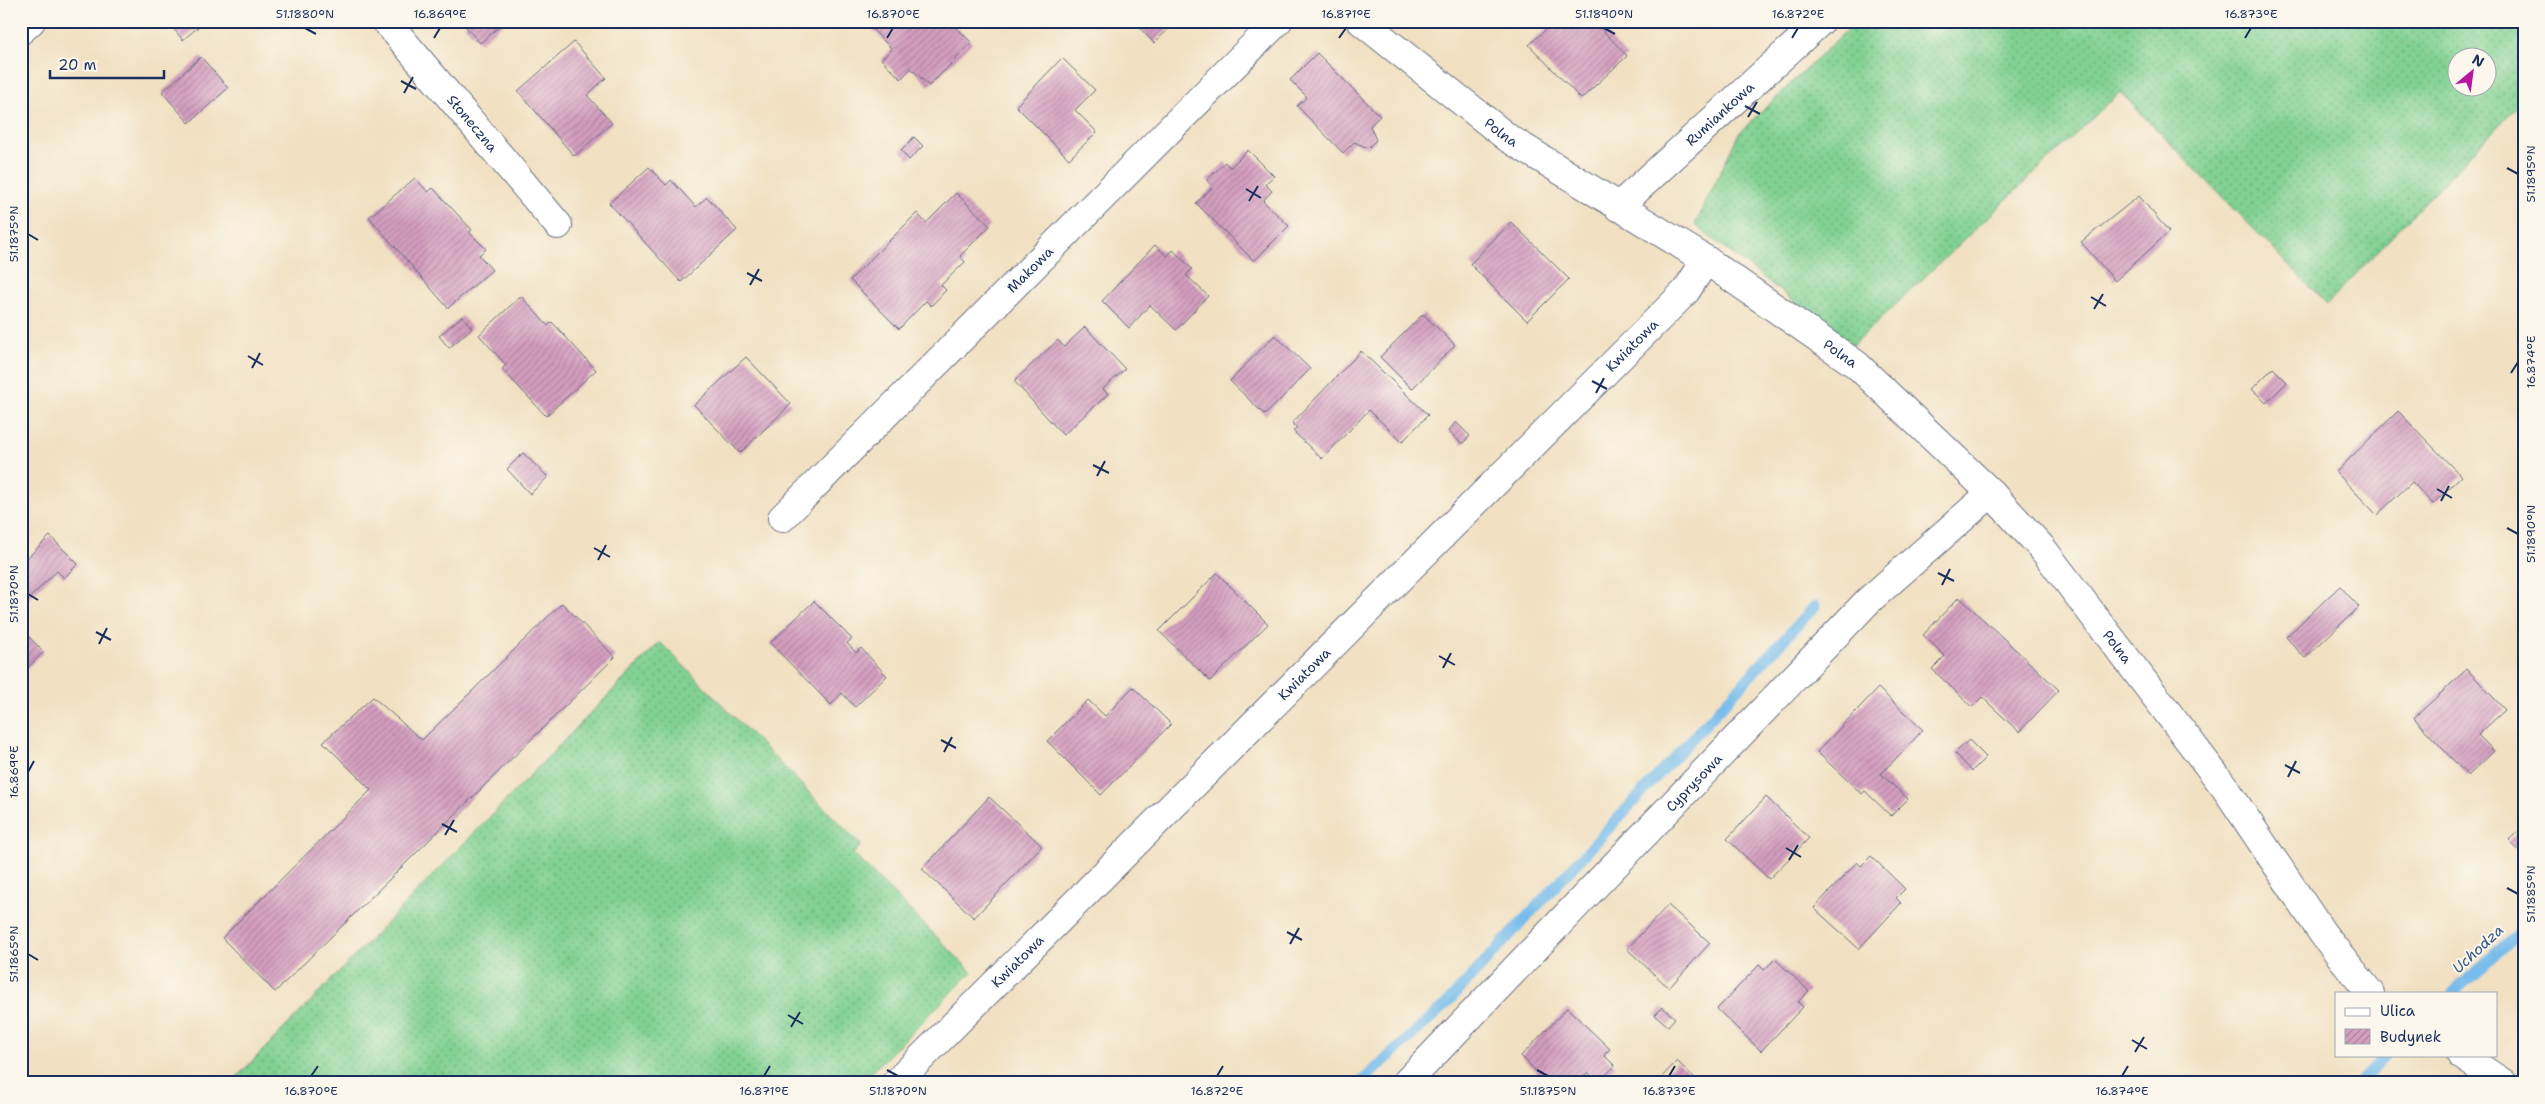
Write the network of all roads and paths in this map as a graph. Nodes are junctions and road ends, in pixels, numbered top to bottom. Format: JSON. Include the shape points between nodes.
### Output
{"nodes":[{"id":1,"x":31,"y":21,"type":"edge"},
{"id":2,"x":386,"y":21,"type":"edge"},
{"id":3,"x":1278,"y":21,"type":"edge"},
{"id":4,"x":1361,"y":21,"type":"edge"},
{"id":5,"x":1820,"y":21,"type":"edge"},
{"id":6,"x":21,"y":30,"type":"edge"},
{"id":7,"x":1618,"y":207,"type":"junction"},
{"id":8,"x":558,"y":225,"type":"dead end"},
{"id":9,"x":1706,"y":260,"type":"junction"},
{"id":10,"x":1991,"y":493,"type":"junction"},
{"id":11,"x":782,"y":518,"type":"dead end"},
{"id":12,"x":2369,"y":992,"type":"edge"},
{"id":13,"x":2462,"y":1056,"type":"edge"},
{"id":14,"x":896,"y":1083,"type":"edge"},
{"id":15,"x":1406,"y":1083,"type":"edge"},
{"id":16,"x":2503,"y":1083,"type":"edge"}],
"edges":[{"from":1,"to":6,"type":"street"},
{"from":2,"to":8,"type":"street","name":"Słoneczna"},
{"from":3,"to":11,"type":"street","name":"Makowa"},
{"from":4,"to":7,"type":"street","name":"Polna","via":[[1508,138]]},
{"from":5,"to":7,"type":"street","name":"Rumiankowa"},
{"from":7,"to":9,"type":"street","name":"Polna"},
{"from":9,"to":10,"type":"street","name":"Polna","via":[[1857,365]]},
{"from":9,"to":14,"type":"street","name":"Kwiatowa","via":[[1686,290]]},
{"from":10,"to":12,"type":"street","name":"Polna","via":[[2042,548],[2226,789],[2323,934]]},
{"from":10,"to":15,"type":"street","name":"Cyprysowa","via":[[1868,602]]},
{"from":13,"to":16,"type":"street"}]}
